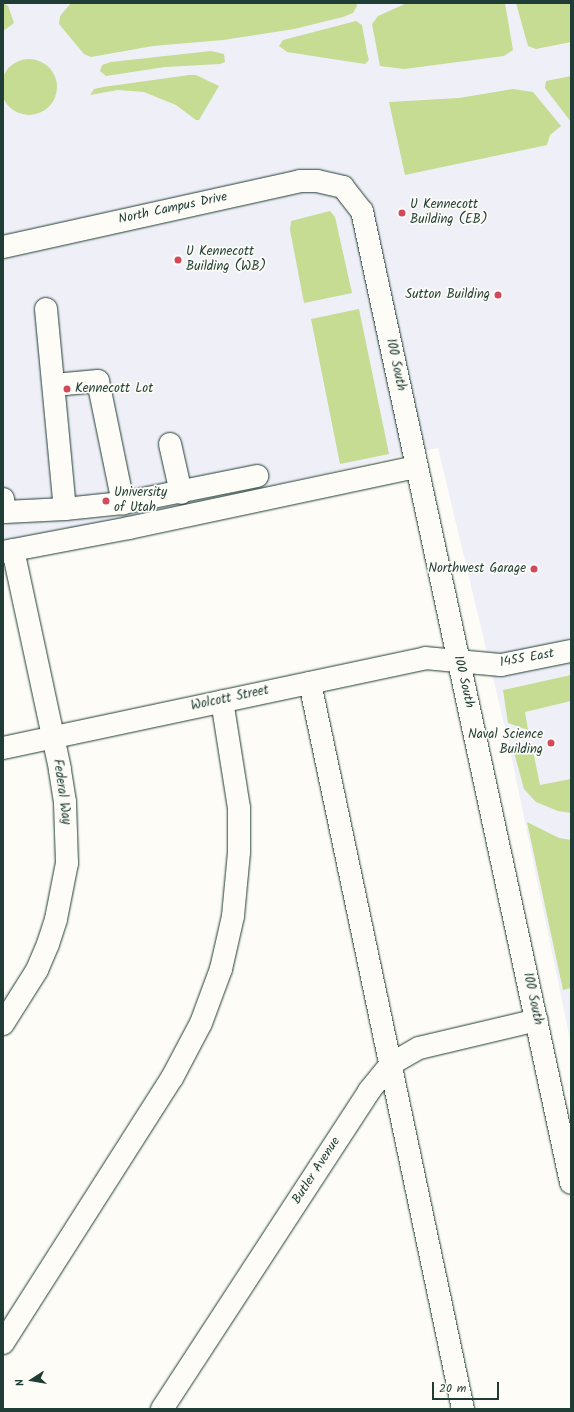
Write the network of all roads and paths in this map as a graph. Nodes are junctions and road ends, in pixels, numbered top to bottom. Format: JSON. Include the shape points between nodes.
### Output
{"nodes":[{"id":1,"x":343,"y":188,"type":"joint"},
{"id":2,"x":3,"y":247,"type":"edge"},
{"id":3,"x":46,"y":309,"type":"dead end"},
{"id":4,"x":54,"y":385,"type":"junction"},
{"id":5,"x":170,"y":444,"type":"dead end"},
{"id":6,"x":416,"y":467,"type":"junction"},
{"id":7,"x":257,"y":476,"type":"dead end"},
{"id":8,"x":181,"y":493,"type":"junction"},
{"id":9,"x":123,"y":503,"type":"junction"},
{"id":10,"x":4,"y":506,"type":"edge"},
{"id":11,"x":65,"y":510,"type":"junction"},
{"id":12,"x":8,"y":551,"type":"edge"},
{"id":13,"x":571,"y":650,"type":"edge"},
{"id":14,"x":458,"y":661,"type":"junction"},
{"id":15,"x":310,"y":682,"type":"junction"},
{"id":16,"x":222,"y":701,"type":"junction"},
{"id":17,"x":52,"y":738,"type":"junction"},
{"id":18,"x":3,"y":748,"type":"edge"},
{"id":19,"x":537,"y":1020,"type":"junction"},
{"id":20,"x":3,"y":1024,"type":"edge"},
{"id":21,"x":391,"y":1064,"type":"junction"},
{"id":22,"x":571,"y":1183,"type":"edge"},
{"id":23,"x":3,"y":1343,"type":"edge"},
{"id":24,"x":162,"y":1409,"type":"edge"},
{"id":25,"x":462,"y":1409,"type":"edge"}],
"edges":[{"from":1,"to":2,"type":"street","name":"North Campus Drive","via":[[317,180],[300,182]]},
{"from":1,"to":6,"type":"street","name":"100 South","via":[[352,196],[365,219]]},
{"from":3,"to":4,"type":"street"},
{"from":4,"to":9,"type":"street","via":[[98,382]]},
{"from":4,"to":11,"type":"street"},
{"from":5,"to":8,"type":"street"},
{"from":6,"to":12,"type":"street"},
{"from":6,"to":14,"type":"street","name":"100 South"},
{"from":7,"to":8,"type":"street"},
{"from":8,"to":9,"type":"street"},
{"from":9,"to":11,"type":"street"},
{"from":10,"to":11,"type":"street"},
{"from":12,"to":17,"type":"street","name":"Federal Way"},
{"from":13,"to":14,"type":"street","name":"1455 East","via":[[501,666]]},
{"from":14,"to":15,"type":"street","name":"Wolcott Street","via":[[424,658]]},
{"from":14,"to":19,"type":"street","name":"100 South"},
{"from":15,"to":16,"type":"street","name":"Wolcott Street"},
{"from":15,"to":21,"type":"street"},
{"from":16,"to":17,"type":"street","name":"Wolcott Street"},
{"from":16,"to":23,"type":"street","via":[[239,815],[239,852],[233,916],[221,970],[201,1023],[172,1078]]},
{"from":17,"to":18,"type":"street","name":"Wolcott Street"},
{"from":17,"to":20,"type":"street","name":"Federal Way","via":[[60,769],[67,835],[67,863],[50,938],[37,970]]},
{"from":19,"to":21,"type":"street","name":"Butler Avenue","via":[[419,1048]]},
{"from":19,"to":22,"type":"street","name":"100 South"},
{"from":21,"to":24,"type":"street","name":"Butler Avenue","via":[[369,1091]]},
{"from":21,"to":25,"type":"street"}]}
